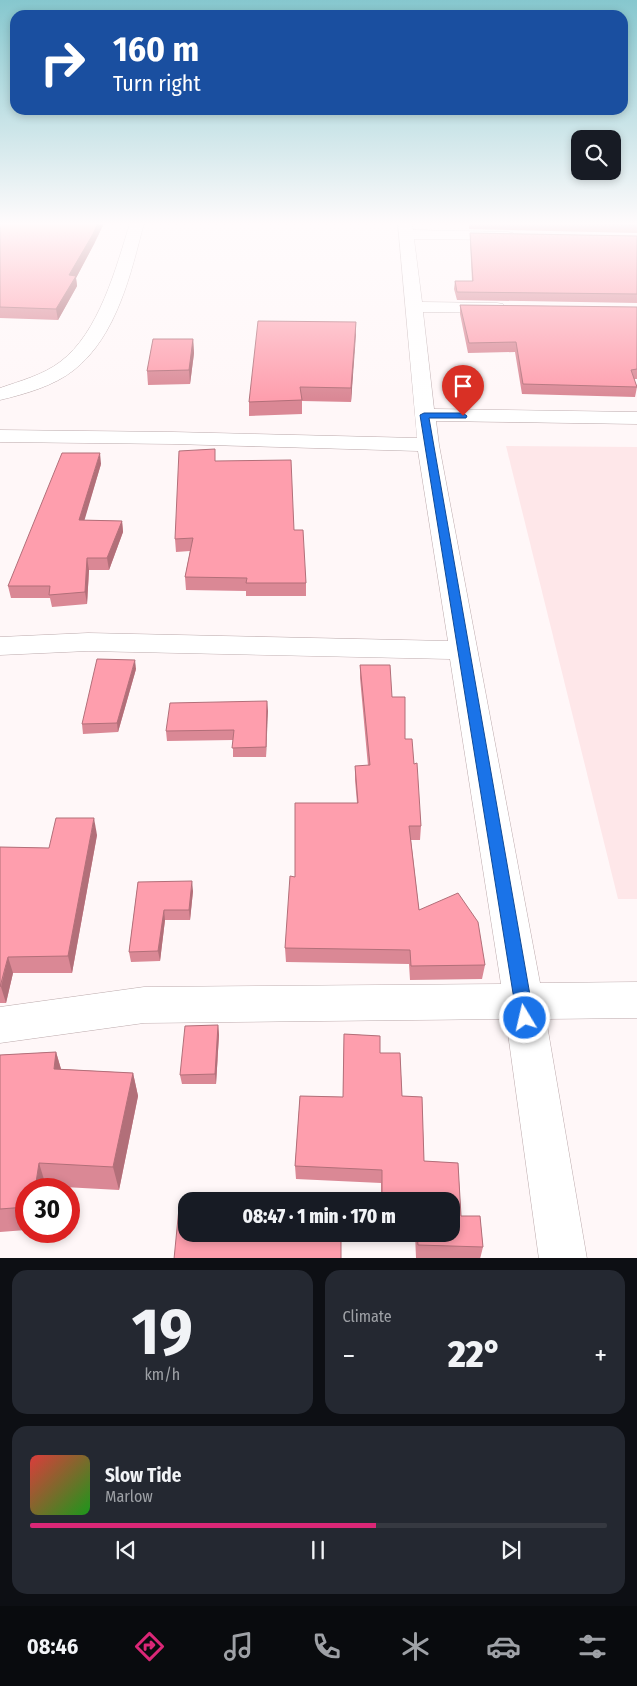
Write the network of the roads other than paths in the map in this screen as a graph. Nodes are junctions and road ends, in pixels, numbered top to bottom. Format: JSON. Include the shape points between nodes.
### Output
{"nodes":[{"id":1,"x":118,"y":282,"type":"edge"},
{"id":2,"x":411,"y":282,"type":"edge"},
{"id":3,"x":413,"y":307,"type":"junction"},
{"id":4,"x":511,"y":308,"type":"edge"},
{"id":5,"x":0,"y":394,"type":"edge"},
{"id":6,"x":637,"y":418,"type":"edge"},
{"id":7,"x":426,"y":430,"type":"junction"},
{"id":8,"x":0,"y":436,"type":"edge"},
{"id":9,"x":0,"y":646,"type":"edge"},
{"id":10,"x":464,"y":650,"type":"junction"},
{"id":11,"x":522,"y":1000,"type":"junction"},
{"id":12,"x":637,"y":1000,"type":"edge"},
{"id":13,"x":0,"y":1025,"type":"edge"},
{"id":14,"x":563,"y":1258,"type":"edge"}],
"edges":[{"from":1,"to":5,"type":"street","via":[[89,343],[69,365],[50,376]]},
{"from":2,"to":3,"type":"street"},
{"from":3,"to":4,"type":"street"},
{"from":3,"to":7,"type":"street"},
{"from":6,"to":7,"type":"street"},
{"from":7,"to":8,"type":"street","via":[[173,438]]},
{"from":7,"to":10,"type":"street"},
{"from":9,"to":10,"type":"street","via":[[88,642]]},
{"from":10,"to":11,"type":"street"},
{"from":11,"to":12,"type":"street"},
{"from":11,"to":13,"type":"street","via":[[144,1005]]},
{"from":11,"to":14,"type":"street"}]}
